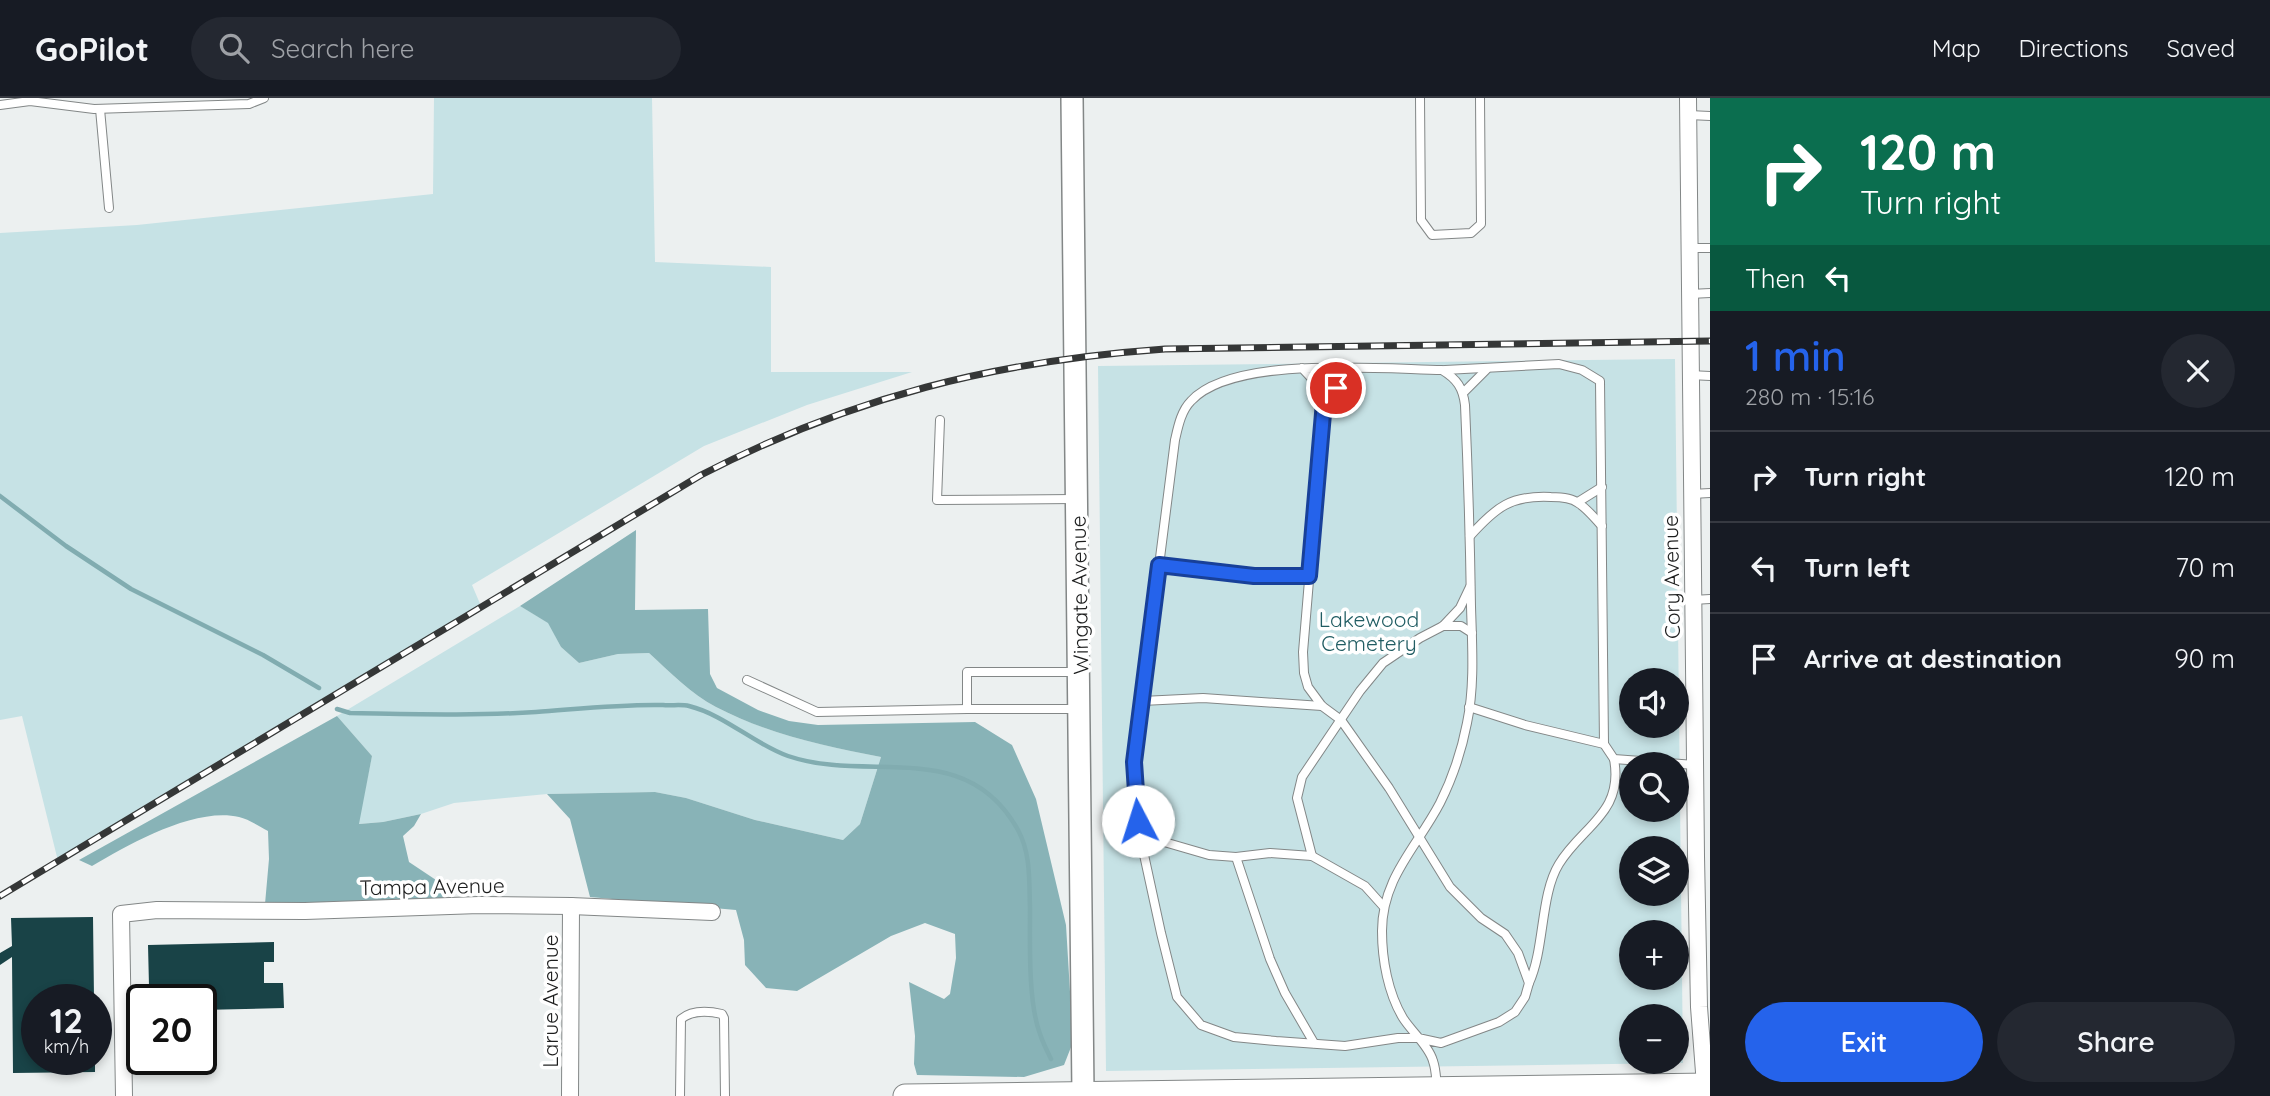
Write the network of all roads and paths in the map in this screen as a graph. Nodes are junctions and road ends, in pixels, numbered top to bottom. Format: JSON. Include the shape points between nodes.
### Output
{"nodes":[{"id":1,"x":15,"y":98,"type":"edge"},
{"id":2,"x":264,"y":98,"type":"edge"},
{"id":3,"x":1073,"y":98,"type":"edge"},
{"id":4,"x":1420,"y":98,"type":"edge"},
{"id":5,"x":1480,"y":98,"type":"edge"},
{"id":6,"x":1688,"y":98,"type":"edge"},
{"id":7,"x":2,"y":105,"type":"edge"},
{"id":8,"x":100,"y":109,"type":"junction"},
{"id":9,"x":1689,"y":115,"type":"junction"},
{"id":10,"x":1710,"y":116,"type":"edge"},
{"id":11,"x":109,"y":208,"type":"dead end"},
{"id":12,"x":1690,"y":248,"type":"junction"},
{"id":13,"x":1710,"y":248,"type":"edge"},
{"id":14,"x":1710,"y":293,"type":"edge"},
{"id":15,"x":1690,"y":294,"type":"junction"},
{"id":16,"x":1302,"y":368,"type":"junction"},
{"id":17,"x":1351,"y":369,"type":"junction"},
{"id":18,"x":1442,"y":370,"type":"junction"},
{"id":19,"x":1486,"y":370,"type":"junction"},
{"id":20,"x":1690,"y":375,"type":"junction"},
{"id":21,"x":1710,"y":376,"type":"edge"},
{"id":22,"x":1464,"y":392,"type":"junction"},
{"id":23,"x":1324,"y":402,"type":"junction"},
{"id":24,"x":940,"y":420,"type":"dead end"},
{"id":25,"x":1602,"y":487,"type":"junction"},
{"id":26,"x":1710,"y":493,"type":"edge"},
{"id":27,"x":1691,"y":494,"type":"junction"},
{"id":28,"x":1078,"y":499,"type":"junction"},
{"id":29,"x":1577,"y":502,"type":"junction"},
{"id":30,"x":1602,"y":526,"type":"junction"},
{"id":31,"x":1470,"y":537,"type":"junction"},
{"id":32,"x":1159,"y":565,"type":"junction"},
{"id":33,"x":1309,"y":576,"type":"junction"},
{"id":34,"x":1471,"y":586,"type":"junction"},
{"id":35,"x":1710,"y":599,"type":"edge"},
{"id":36,"x":1693,"y":600,"type":"junction"},
{"id":37,"x":1444,"y":626,"type":"junction"},
{"id":38,"x":1472,"y":633,"type":"junction"},
{"id":39,"x":1080,"y":672,"type":"junction"},
{"id":40,"x":747,"y":680,"type":"dead end"},
{"id":41,"x":1142,"y":701,"type":"junction"},
{"id":42,"x":1322,"y":706,"type":"junction"},
{"id":43,"x":1469,"y":707,"type":"junction"},
{"id":44,"x":967,"y":709,"type":"junction"},
{"id":45,"x":1080,"y":709,"type":"junction"},
{"id":46,"x":1341,"y":720,"type":"junction"},
{"id":47,"x":1604,"y":744,"type":"junction"},
{"id":48,"x":1614,"y":760,"type":"junction"},
{"id":49,"x":1695,"y":765,"type":"junction"},
{"id":50,"x":1140,"y":835,"type":"junction"},
{"id":51,"x":1419,"y":836,"type":"junction"},
{"id":52,"x":1312,"y":856,"type":"junction"},
{"id":53,"x":1236,"y":857,"type":"junction"},
{"id":54,"x":571,"y":906,"type":"junction"},
{"id":55,"x":1383,"y":906,"type":"junction"},
{"id":56,"x":712,"y":912,"type":"dead end"},
{"id":57,"x":1529,"y":983,"type":"junction"},
{"id":58,"x":1418,"y":1038,"type":"junction"},
{"id":59,"x":1314,"y":1044,"type":"junction"},
{"id":60,"x":1708,"y":1089,"type":"edge"},
{"id":61,"x":1437,"y":1090,"type":"junction"},
{"id":62,"x":1641,"y":1091,"type":"edge"},
{"id":63,"x":1083,"y":1093,"type":"junction"},
{"id":64,"x":124,"y":1096,"type":"edge"},
{"id":65,"x":570,"y":1096,"type":"edge"},
{"id":66,"x":680,"y":1096,"type":"edge"},
{"id":67,"x":725,"y":1096,"type":"edge"},
{"id":68,"x":905,"y":1096,"type":"edge"}],
"edges":[{"from":1,"to":7,"type":"lane"},
{"from":2,"to":8,"type":"lane","via":[[249,104]]},
{"from":3,"to":28,"type":"street","name":"Wingate Avenue"},
{"from":4,"to":5,"type":"lane","via":[[1420,220],[1432,235],[1471,233],[1481,224]]},
{"from":6,"to":9,"type":"street","name":"Cory Avenue"},
{"from":7,"to":8,"type":"lane","via":[[30,101]]},
{"from":8,"to":11,"type":"lane"},
{"from":9,"to":10,"type":"lane"},
{"from":9,"to":12,"type":"street","name":"Cory Avenue"},
{"from":12,"to":13,"type":"lane"},
{"from":12,"to":15,"type":"street","name":"Cory Avenue"},
{"from":14,"to":15,"type":"lane"},
{"from":15,"to":20,"type":"street","name":"Cory Avenue"},
{"from":16,"to":17,"type":"lane"},
{"from":16,"to":23,"type":"lane","via":[[1317,384]]},
{"from":16,"to":32,"type":"lane","via":[[1245,374],[1213,385],[1191,401],[1175,440]]},
{"from":17,"to":18,"type":"lane"},
{"from":17,"to":23,"type":"lane"},
{"from":18,"to":19,"type":"lane"},
{"from":18,"to":22,"type":"lane"},
{"from":19,"to":22,"type":"lane"},
{"from":19,"to":25,"type":"lane","via":[[1559,364],[1600,381]]},
{"from":20,"to":21,"type":"lane"},
{"from":20,"to":27,"type":"street","name":"Cory Avenue"},
{"from":22,"to":31,"type":"lane"},
{"from":23,"to":33,"type":"lane"},
{"from":24,"to":28,"type":"lane","via":[[937,499]]},
{"from":25,"to":29,"type":"lane"},
{"from":25,"to":30,"type":"lane"},
{"from":26,"to":27,"type":"lane"},
{"from":27,"to":36,"type":"street","name":"Cory Avenue"},
{"from":28,"to":39,"type":"street","name":"Wingate Avenue"},
{"from":29,"to":30,"type":"lane"},
{"from":29,"to":31,"type":"lane","via":[[1534,496],[1510,501],[1492,512]]},
{"from":30,"to":47,"type":"lane"},
{"from":31,"to":34,"type":"lane"},
{"from":32,"to":33,"type":"lane","via":[[1254,576]]},
{"from":32,"to":41,"type":"lane"},
{"from":33,"to":42,"type":"lane","via":[[1304,673]]},
{"from":34,"to":37,"type":"lane"},
{"from":34,"to":38,"type":"lane"},
{"from":35,"to":36,"type":"lane"},
{"from":36,"to":49,"type":"street","name":"Cory Avenue"},
{"from":37,"to":38,"type":"lane","via":[[1461,626]]},
{"from":37,"to":46,"type":"lane","via":[[1383,663]]},
{"from":38,"to":43,"type":"lane"},
{"from":39,"to":44,"type":"lane","via":[[967,672]]},
{"from":39,"to":45,"type":"street","name":"Wingate Avenue"},
{"from":40,"to":44,"type":"lane","via":[[817,712]]},
{"from":41,"to":42,"type":"lane","via":[[1203,698]]},
{"from":41,"to":50,"type":"lane","via":[[1134,762]]},
{"from":42,"to":46,"type":"lane"},
{"from":43,"to":47,"type":"lane"},
{"from":43,"to":51,"type":"lane","via":[[1440,803]]},
{"from":44,"to":45,"type":"lane"},
{"from":45,"to":63,"type":"street","name":"Wingate Avenue"},
{"from":46,"to":51,"type":"lane"},
{"from":46,"to":52,"type":"lane","via":[[1302,777],[1297,798]]},
{"from":47,"to":48,"type":"lane"},
{"from":48,"to":49,"type":"lane"},
{"from":48,"to":57,"type":"lane","via":[[1612,801],[1559,864],[1552,880],[1537,966]]},
{"from":49,"to":60,"type":"street","name":"Cory Avenue","via":[[1699,1007]]},
{"from":50,"to":53,"type":"lane","via":[[1209,855]]},
{"from":50,"to":59,"type":"lane","via":[[1177,997],[1201,1025],[1234,1037]]},
{"from":51,"to":55,"type":"lane","via":[[1396,873]]},
{"from":51,"to":57,"type":"lane","via":[[1450,887],[1505,934]]},
{"from":52,"to":53,"type":"lane","via":[[1270,853]]},
{"from":52,"to":55,"type":"lane","via":[[1365,886]]},
{"from":53,"to":59,"type":"lane","via":[[1270,959]]},
{"from":54,"to":56,"type":"street","name":"Tampa Avenue"},
{"from":54,"to":64,"type":"street","name":"Tampa Avenue","via":[[121,914]]},
{"from":54,"to":65,"type":"street","name":"Larue Avenue"},
{"from":55,"to":58,"type":"lane","via":[[1390,992]]},
{"from":57,"to":58,"type":"lane","via":[[1515,1012],[1499,1022],[1441,1043]]},
{"from":58,"to":59,"type":"lane","via":[[1345,1046]]},
{"from":58,"to":61,"type":"lane","via":[[1433,1058]]},
{"from":60,"to":62,"type":"main road"},
{"from":61,"to":62,"type":"main road"},
{"from":61,"to":63,"type":"main road"},
{"from":63,"to":68,"type":"main road"},
{"from":66,"to":67,"type":"lane","via":[[681,1019],[710,1012],[724,1018]]}]}
